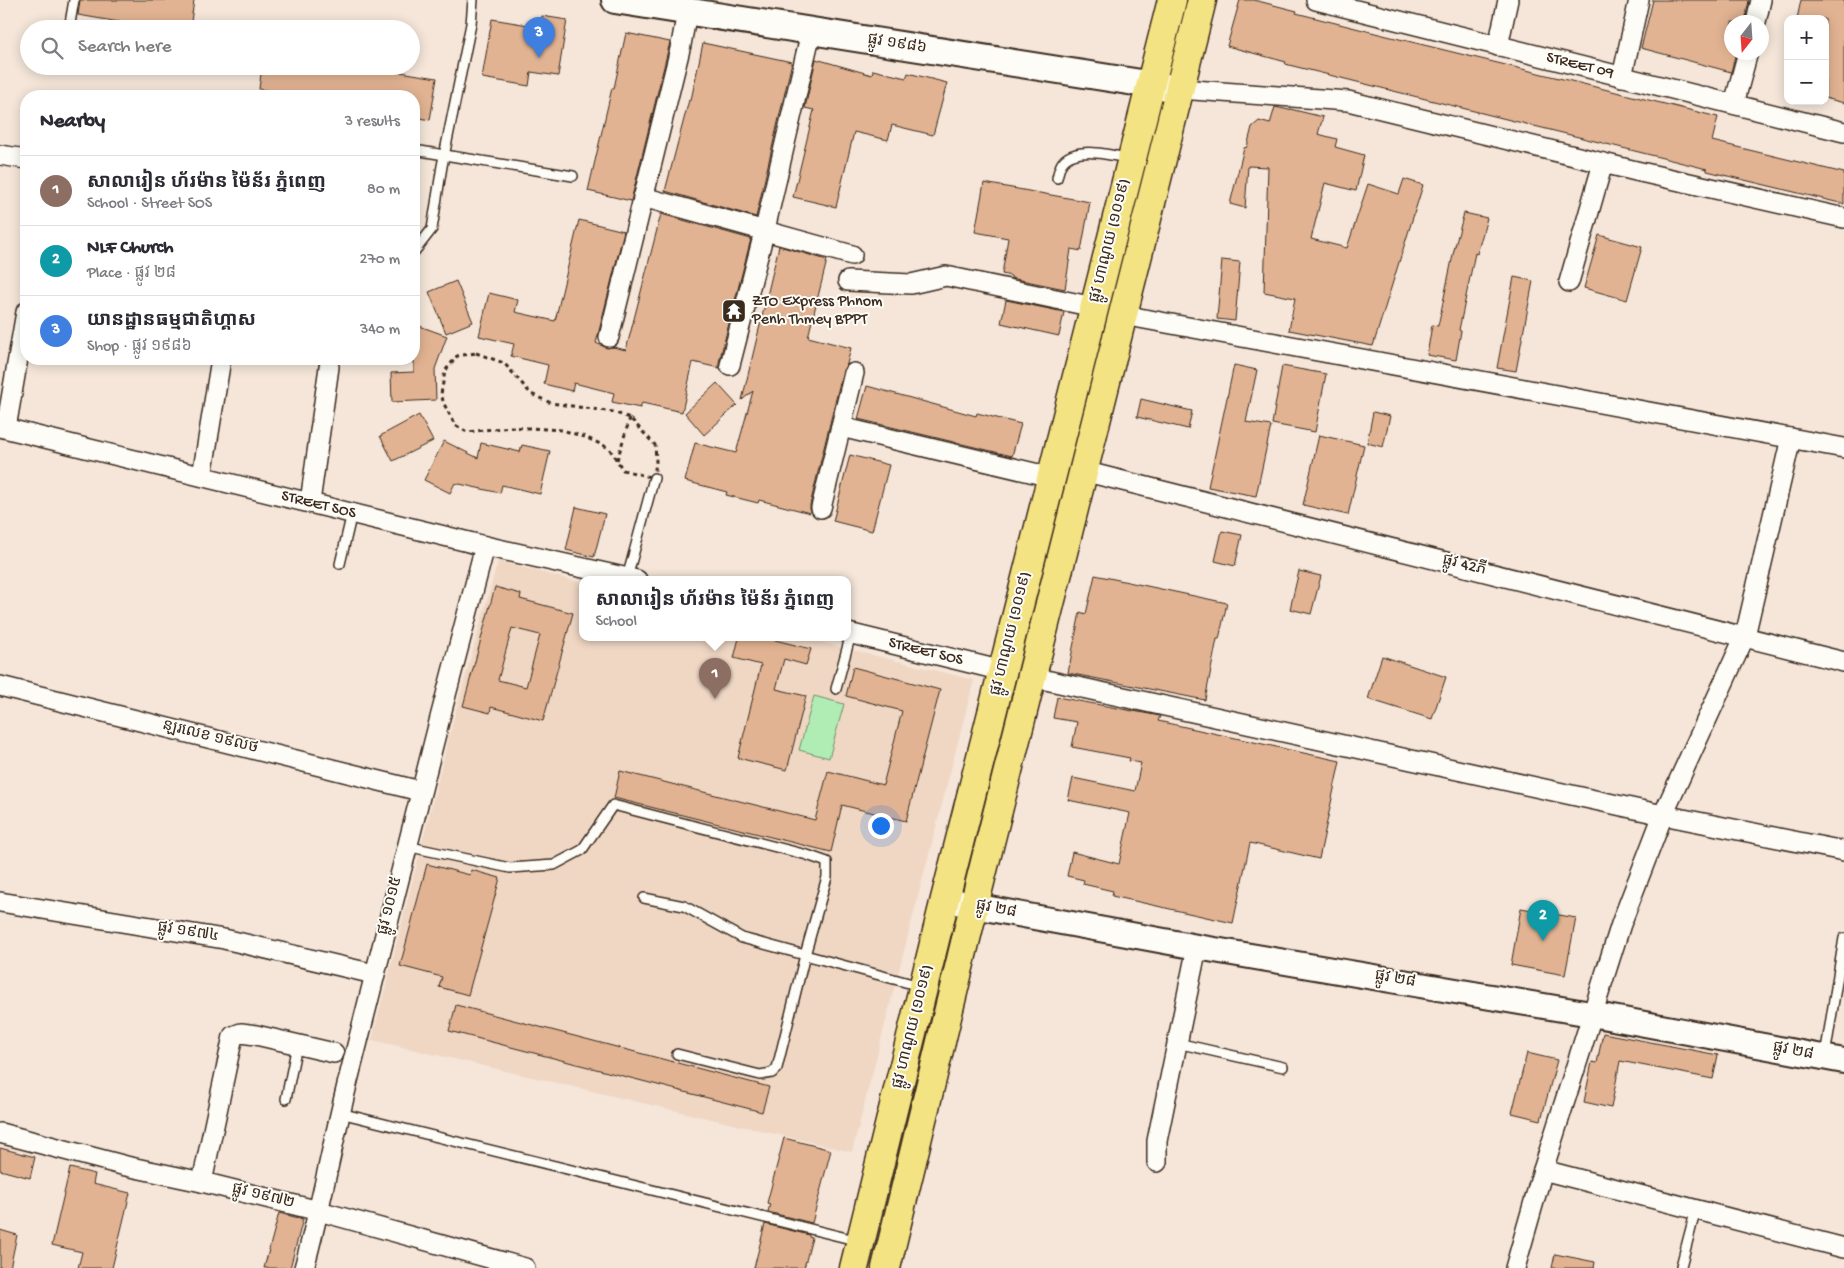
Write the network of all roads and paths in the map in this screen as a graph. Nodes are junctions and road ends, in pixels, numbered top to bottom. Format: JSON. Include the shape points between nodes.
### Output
{"nodes":[{"id":1,"x":74,"y":0,"type":"edge"},
{"id":2,"x":473,"y":0,"type":"edge"},
{"id":3,"x":614,"y":0,"type":"edge"},
{"id":4,"x":1172,"y":0,"type":"edge"},
{"id":5,"x":1202,"y":0,"type":"edge"},
{"id":6,"x":1316,"y":0,"type":"edge"},
{"id":7,"x":1508,"y":0,"type":"edge"},
{"id":8,"x":1640,"y":0,"type":"edge"},
{"id":9,"x":1761,"y":0,"type":"edge"},
{"id":10,"x":1370,"y":6,"type":"edge"},
{"id":11,"x":687,"y":12,"type":"junction"},
{"id":12,"x":1758,"y":15,"type":"edge"},
{"id":13,"x":71,"y":20,"type":"edge"},
{"id":14,"x":811,"y":32,"type":"junction"},
{"id":15,"x":1498,"y":46,"type":"junction"},
{"id":16,"x":1746,"y":60,"type":"edge"},
{"id":17,"x":1622,"y":77,"type":"junction"},
{"id":18,"x":1150,"y":86,"type":"junction"},
{"id":19,"x":1179,"y":89,"type":"junction"},
{"id":20,"x":1734,"y":104,"type":"junction"},
{"id":21,"x":1844,"y":132,"type":"edge"},
{"id":22,"x":420,"y":151,"type":"edge"},
{"id":23,"x":0,"y":155,"type":"edge"},
{"id":24,"x":444,"y":155,"type":"junction"},
{"id":25,"x":20,"y":158,"type":"edge"},
{"id":26,"x":1132,"y":159,"type":"junction"},
{"id":27,"x":1603,"y":163,"type":"junction"},
{"id":28,"x":573,"y":176,"type":"dead end"},
{"id":29,"x":1057,"y":178,"type":"dead end"},
{"id":30,"x":643,"y":197,"type":"junction"},
{"id":31,"x":1844,"y":218,"type":"edge"},
{"id":32,"x":765,"y":229,"type":"junction"},
{"id":33,"x":420,"y":244,"type":"edge"},
{"id":34,"x":852,"y":255,"type":"dead end"},
{"id":35,"x":848,"y":281,"type":"dead end"},
{"id":36,"x":1569,"y":282,"type":"dead end"},
{"id":37,"x":1094,"y":307,"type":"junction"},
{"id":38,"x":1122,"y":315,"type":"junction"},
{"id":39,"x":609,"y":338,"type":"dead end"},
{"id":40,"x":20,"y":342,"type":"edge"},
{"id":41,"x":220,"y":365,"type":"edge"},
{"id":42,"x":730,"y":365,"type":"dead end"},
{"id":43,"x":329,"y":367,"type":"dead end"},
{"id":44,"x":854,"y":373,"type":"dead end"},
{"id":45,"x":630,"y":418,"type":"junction"},
{"id":46,"x":841,"y":426,"type":"junction"},
{"id":47,"x":3,"y":428,"type":"edge"},
{"id":48,"x":1791,"y":438,"type":"junction"},
{"id":49,"x":1844,"y":448,"type":"edge"},
{"id":50,"x":616,"y":461,"type":"junction"},
{"id":51,"x":1083,"y":471,"type":"junction"},
{"id":52,"x":202,"y":476,"type":"junction"},
{"id":53,"x":1051,"y":477,"type":"junction"},
{"id":54,"x":654,"y":478,"type":"junction"},
{"id":55,"x":310,"y":502,"type":"junction"},
{"id":56,"x":822,"y":508,"type":"dead end"},
{"id":57,"x":352,"y":513,"type":"junction"},
{"id":58,"x":485,"y":546,"type":"junction"},
{"id":59,"x":340,"y":564,"type":"dead end"},
{"id":60,"x":619,"y":576,"type":"edge"},
{"id":61,"x":633,"y":576,"type":"edge"},
{"id":62,"x":851,"y":633,"type":"edge"},
{"id":63,"x":1745,"y":636,"type":"junction"},
{"id":64,"x":847,"y":641,"type":"edge"},
{"id":65,"x":1844,"y":662,"type":"edge"},
{"id":66,"x":1003,"y":671,"type":"junction"},
{"id":67,"x":1032,"y":677,"type":"junction"},
{"id":68,"x":0,"y":686,"type":"edge"},
{"id":69,"x":836,"y":689,"type":"dead end"},
{"id":70,"x":420,"y":791,"type":"junction"},
{"id":71,"x":1663,"y":815,"type":"junction"},
{"id":72,"x":406,"y":846,"type":"junction"},
{"id":73,"x":1844,"y":851,"type":"edge"},
{"id":74,"x":644,"y":898,"type":"dead end"},
{"id":75,"x":945,"y":899,"type":"junction"},
{"id":76,"x":0,"y":902,"type":"edge"},
{"id":77,"x":974,"y":906,"type":"junction"},
{"id":78,"x":1844,"y":938,"type":"edge"},
{"id":79,"x":1197,"y":947,"type":"junction"},
{"id":80,"x":805,"y":955,"type":"junction"},
{"id":81,"x":374,"y":974,"type":"junction"},
{"id":82,"x":924,"y":987,"type":"junction"},
{"id":83,"x":1591,"y":1014,"type":"junction"},
{"id":84,"x":1177,"y":1044,"type":"junction"},
{"id":85,"x":297,"y":1045,"type":"junction"},
{"id":86,"x":334,"y":1053,"type":"dead end"},
{"id":87,"x":677,"y":1054,"type":"dead end"},
{"id":88,"x":1834,"y":1059,"type":"edge"},
{"id":89,"x":1283,"y":1067,"type":"dead end"},
{"id":90,"x":286,"y":1099,"type":"dead end"},
{"id":91,"x":340,"y":1113,"type":"junction"},
{"id":92,"x":0,"y":1133,"type":"edge"},
{"id":93,"x":1157,"y":1162,"type":"dead end"},
{"id":94,"x":1542,"y":1170,"type":"junction"},
{"id":95,"x":202,"y":1182,"type":"junction"},
{"id":96,"x":1696,"y":1209,"type":"junction"},
{"id":97,"x":319,"y":1211,"type":"junction"},
{"id":98,"x":861,"y":1242,"type":"junction"},
{"id":99,"x":1844,"y":1248,"type":"edge"},
{"id":100,"x":1681,"y":1266,"type":"dead end"},
{"id":101,"x":304,"y":1268,"type":"edge"},
{"id":102,"x":525,"y":1268,"type":"edge"},
{"id":103,"x":854,"y":1268,"type":"edge"},
{"id":104,"x":888,"y":1268,"type":"edge"},
{"id":105,"x":1515,"y":1268,"type":"edge"}],
"edges":[{"from":1,"to":13,"type":"lane"},
{"from":2,"to":24,"type":"lane"},
{"from":3,"to":11,"type":"main road","name":"ផ្លូវ ១៩៨៦"},
{"from":4,"to":18,"type":"main road","name":"ផ្លូវ ហាណូយ (១០១៩)"},
{"from":5,"to":19,"type":"main road","name":"ផ្លូវ ហាណូយ (១០១៩)"},
{"from":6,"to":10,"type":"street","name":"STREET 09"},
{"from":7,"to":15,"type":"street"},
{"from":8,"to":17,"type":"street"},
{"from":9,"to":12,"type":"street"},
{"from":10,"to":15,"type":"street","name":"STREET 09"},
{"from":11,"to":14,"type":"main road","name":"ផ្លូវ ១៩៨៦"},
{"from":11,"to":30,"type":"street"},
{"from":14,"to":18,"type":"main road","name":"ផ្លូវ ១៩៨៦"},
{"from":14,"to":32,"type":"street"},
{"from":15,"to":17,"type":"street","name":"STREET 09"},
{"from":16,"to":20,"type":"street"},
{"from":17,"to":20,"type":"street","name":"STREET 09"},
{"from":18,"to":19,"type":"main road","name":"ផ្លូវ ១៩៨៦"},
{"from":18,"to":26,"type":"main road","name":"ផ្លូវ ហាណូយ (១០១៩)"},
{"from":19,"to":27,"type":"street","via":[[1348,101]]},
{"from":19,"to":38,"type":"main road","name":"ផ្លូវ ហាណូយ (១០១៩)"},
{"from":20,"to":21,"type":"street","name":"STREET 09"},
{"from":22,"to":24,"type":"lane"},
{"from":23,"to":25,"type":"street"},
{"from":24,"to":28,"type":"lane"},
{"from":24,"to":33,"type":"lane","via":[[432,229]]},
{"from":26,"to":29,"type":"lane","via":[[1095,152],[1082,154],[1062,163]]},
{"from":26,"to":37,"type":"main road","name":"ផ្លូវ ហាណូយ (១០១៩)"},
{"from":27,"to":31,"type":"street"},
{"from":27,"to":36,"type":"street"},
{"from":30,"to":32,"type":"street"},
{"from":30,"to":39,"type":"street"},
{"from":32,"to":34,"type":"street"},
{"from":32,"to":42,"type":"street"},
{"from":35,"to":37,"type":"street","via":[[912,284],[946,276]]},
{"from":37,"to":53,"type":"main road","name":"ផ្លូវ ហាណូយ (១០១៩)"},
{"from":38,"to":48,"type":"street"},
{"from":38,"to":51,"type":"main road","name":"ផ្លូវ ហាណូយ (១០១៩)"},
{"from":40,"to":47,"type":"street"},
{"from":41,"to":52,"type":"street"},
{"from":43,"to":55,"type":"street"},
{"from":44,"to":46,"type":"street"},
{"from":45,"to":50,"type":"path"},
{"from":45,"to":50,"type":"path","via":[[613,412],[551,403],[531,394],[504,363],[476,353],[457,356],[445,371],[441,394],[444,404],[455,425],[467,432],[511,427],[562,430],[585,436],[609,448]]},
{"from":45,"to":54,"type":"path","via":[[655,445]]},
{"from":46,"to":53,"type":"street"},
{"from":46,"to":56,"type":"street"},
{"from":47,"to":52,"type":"street","name":"STREET SOS"},
{"from":48,"to":49,"type":"street"},
{"from":48,"to":63,"type":"street"},
{"from":50,"to":54,"type":"path","via":[[623,470]]},
{"from":51,"to":63,"type":"street","name":"ផ្លូវ 42ភី"},
{"from":51,"to":67,"type":"main road","name":"ផ្លូវ ហាណូយ (១០១៩)"},
{"from":52,"to":55,"type":"street","name":"STREET SOS"},
{"from":53,"to":66,"type":"main road","name":"ផ្លូវ ហាណូយ (១០១៩)"},
{"from":54,"to":61,"type":"lane"},
{"from":55,"to":57,"type":"street","name":"STREET SOS"},
{"from":57,"to":58,"type":"street","name":"STREET SOS"},
{"from":57,"to":59,"type":"lane"},
{"from":58,"to":60,"type":"street","name":"STREET SOS"},
{"from":58,"to":70,"type":"street","name":"ផ្លូវ ១០១៥"},
{"from":62,"to":66,"type":"street","name":"STREET SOS"},
{"from":63,"to":65,"type":"street","name":"ផ្លូវ 42ភី"},
{"from":63,"to":71,"type":"street"},
{"from":64,"to":69,"type":"lane"},
{"from":66,"to":75,"type":"main road","name":"ផ្លូវ ហាណូយ (១០១៩)"},
{"from":67,"to":71,"type":"street"},
{"from":67,"to":77,"type":"main road","name":"ផ្លូវ ហាណូយ (១០១៩)"},
{"from":68,"to":70,"type":"street","name":"ន្ឡរលេខ ១៩លថ"},
{"from":70,"to":72,"type":"street","name":"ផ្លូវ ១០១៥"},
{"from":71,"to":73,"type":"street"},
{"from":71,"to":83,"type":"street"},
{"from":72,"to":80,"type":"lane","via":[[510,868],[554,865],[582,850],[614,804],[807,855],[827,862],[827,877]]},
{"from":72,"to":81,"type":"street","name":"ផ្លូវ ១០១៥"},
{"from":74,"to":80,"type":"lane","via":[[684,906],[742,938]]},
{"from":75,"to":77,"type":"street","name":"ផ្លូវ ២៨"},
{"from":75,"to":82,"type":"main road","name":"ផ្លូវ ហាណូយ (១០១៩)"},
{"from":76,"to":81,"type":"street","name":"ផ្លូវ ១៩៧៤","via":[[224,939]]},
{"from":77,"to":79,"type":"street","name":"ផ្លូវ ២៨"},
{"from":77,"to":104,"type":"main road","name":"ផ្លូវ ហាណូយ (១០១៩)"},
{"from":78,"to":88,"type":"lane"},
{"from":79,"to":83,"type":"street","name":"ផ្លូវ ២៨"},
{"from":79,"to":84,"type":"street"},
{"from":80,"to":82,"type":"lane"},
{"from":80,"to":87,"type":"lane","via":[[777,1068],[772,1074],[760,1075]]},
{"from":81,"to":91,"type":"street","name":"ផ្លូវ ១០១៥"},
{"from":82,"to":98,"type":"main road","name":"ផ្លូវ ហាណូយ (១០១៩)"},
{"from":83,"to":88,"type":"street","name":"ផ្លូវ ២៨"},
{"from":83,"to":94,"type":"street"},
{"from":84,"to":89,"type":"lane"},
{"from":84,"to":93,"type":"street","via":[[1157,1141]]},
{"from":85,"to":86,"type":"street"},
{"from":85,"to":90,"type":"lane"},
{"from":85,"to":95,"type":"street","via":[[241,1033],[233,1036]]},
{"from":91,"to":97,"type":"street","name":"ផ្លូវ ១០១៥"},
{"from":91,"to":98,"type":"lane"},
{"from":92,"to":95,"type":"street","name":"ផ្លូវ ១៩៧២"},
{"from":94,"to":96,"type":"street"},
{"from":94,"to":105,"type":"street"},
{"from":95,"to":97,"type":"street","name":"ផ្លូវ ១៩៧២"},
{"from":96,"to":99,"type":"street"},
{"from":96,"to":100,"type":"lane"},
{"from":97,"to":101,"type":"street","name":"ផ្លូវ ១០១៥"},
{"from":97,"to":102,"type":"street","name":"ផ្លូវ ១៩៧២"},
{"from":98,"to":103,"type":"main road","name":"ផ្លូវ ហាណូយ (១០១៩)"}]}
